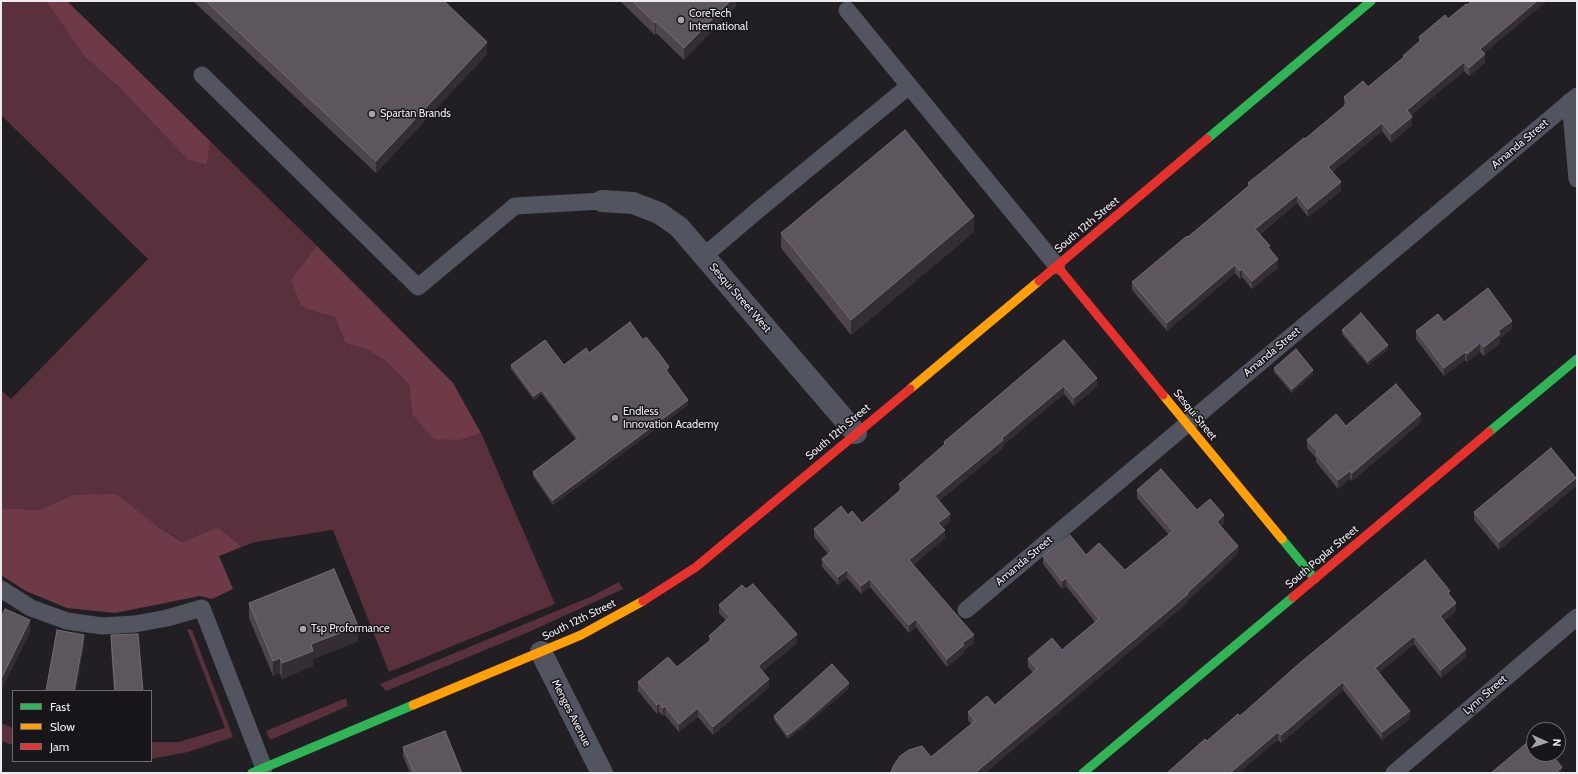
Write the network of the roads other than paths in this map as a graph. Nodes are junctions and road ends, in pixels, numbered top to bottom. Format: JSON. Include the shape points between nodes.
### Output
{"nodes":[{"id":1,"x":1362,"y":4,"type":"edge"},
{"id":2,"x":847,"y":10,"type":"dead end"},
{"id":3,"x":202,"y":75,"type":"dead end"},
{"id":4,"x":909,"y":86,"type":"junction"},
{"id":5,"x":1574,"y":98,"type":"edge"},
{"id":6,"x":1577,"y":179,"type":"edge"},
{"id":7,"x":602,"y":201,"type":"joint"},
{"id":8,"x":704,"y":256,"type":"junction"},
{"id":9,"x":1057,"y":266,"type":"junction"},
{"id":10,"x":1577,"y":359,"type":"edge"},
{"id":11,"x":1187,"y":424,"type":"junction"},
{"id":12,"x":856,"y":433,"type":"junction"},
{"id":13,"x":1315,"y":579,"type":"junction"},
{"id":14,"x":1,"y":589,"type":"edge"},
{"id":15,"x":966,"y":610,"type":"dead end"},
{"id":16,"x":1577,"y":617,"type":"edge"},
{"id":17,"x":541,"y":652,"type":"junction"},
{"id":18,"x":258,"y":771,"type":"edge"},
{"id":19,"x":602,"y":773,"type":"edge"},
{"id":20,"x":1083,"y":773,"type":"edge"},
{"id":21,"x":1394,"y":773,"type":"edge"}],
"edges":[{"from":1,"to":9,"type":"street","name":"South 12th Street"},
{"from":2,"to":4,"type":"lane"},
{"from":3,"to":7,"type":"lane","via":[[418,287],[515,206]]},
{"from":4,"to":8,"type":"lane"},
{"from":4,"to":9,"type":"lane"},
{"from":5,"to":6,"type":"lane"},
{"from":5,"to":11,"type":"lane","name":"Amanda Street"},
{"from":7,"to":8,"type":"street","name":"Sesqui Street West","via":[[633,203],[659,213],[679,227]]},
{"from":8,"to":12,"type":"street","name":"Sesqui Street West"},
{"from":9,"to":11,"type":"street","name":"Sesqui Street"},
{"from":9,"to":12,"type":"street","name":"South 12th Street"},
{"from":10,"to":13,"type":"street","name":"South Poplar Street"},
{"from":11,"to":13,"type":"street","name":"Sesqui Street"},
{"from":11,"to":15,"type":"lane","name":"Amanda Street"},
{"from":12,"to":17,"type":"street","name":"South 12th Street","via":[[696,566],[640,603],[581,635]]},
{"from":13,"to":20,"type":"street","name":"South Poplar Street"},
{"from":14,"to":18,"type":"lane","via":[[31,608],[67,621],[102,626],[135,624],[202,608]]},
{"from":16,"to":21,"type":"lane","name":"Lynn Street"},
{"from":17,"to":18,"type":"street","name":"South 12th Street"},
{"from":17,"to":19,"type":"street","name":"Menges Avenue"}]}
